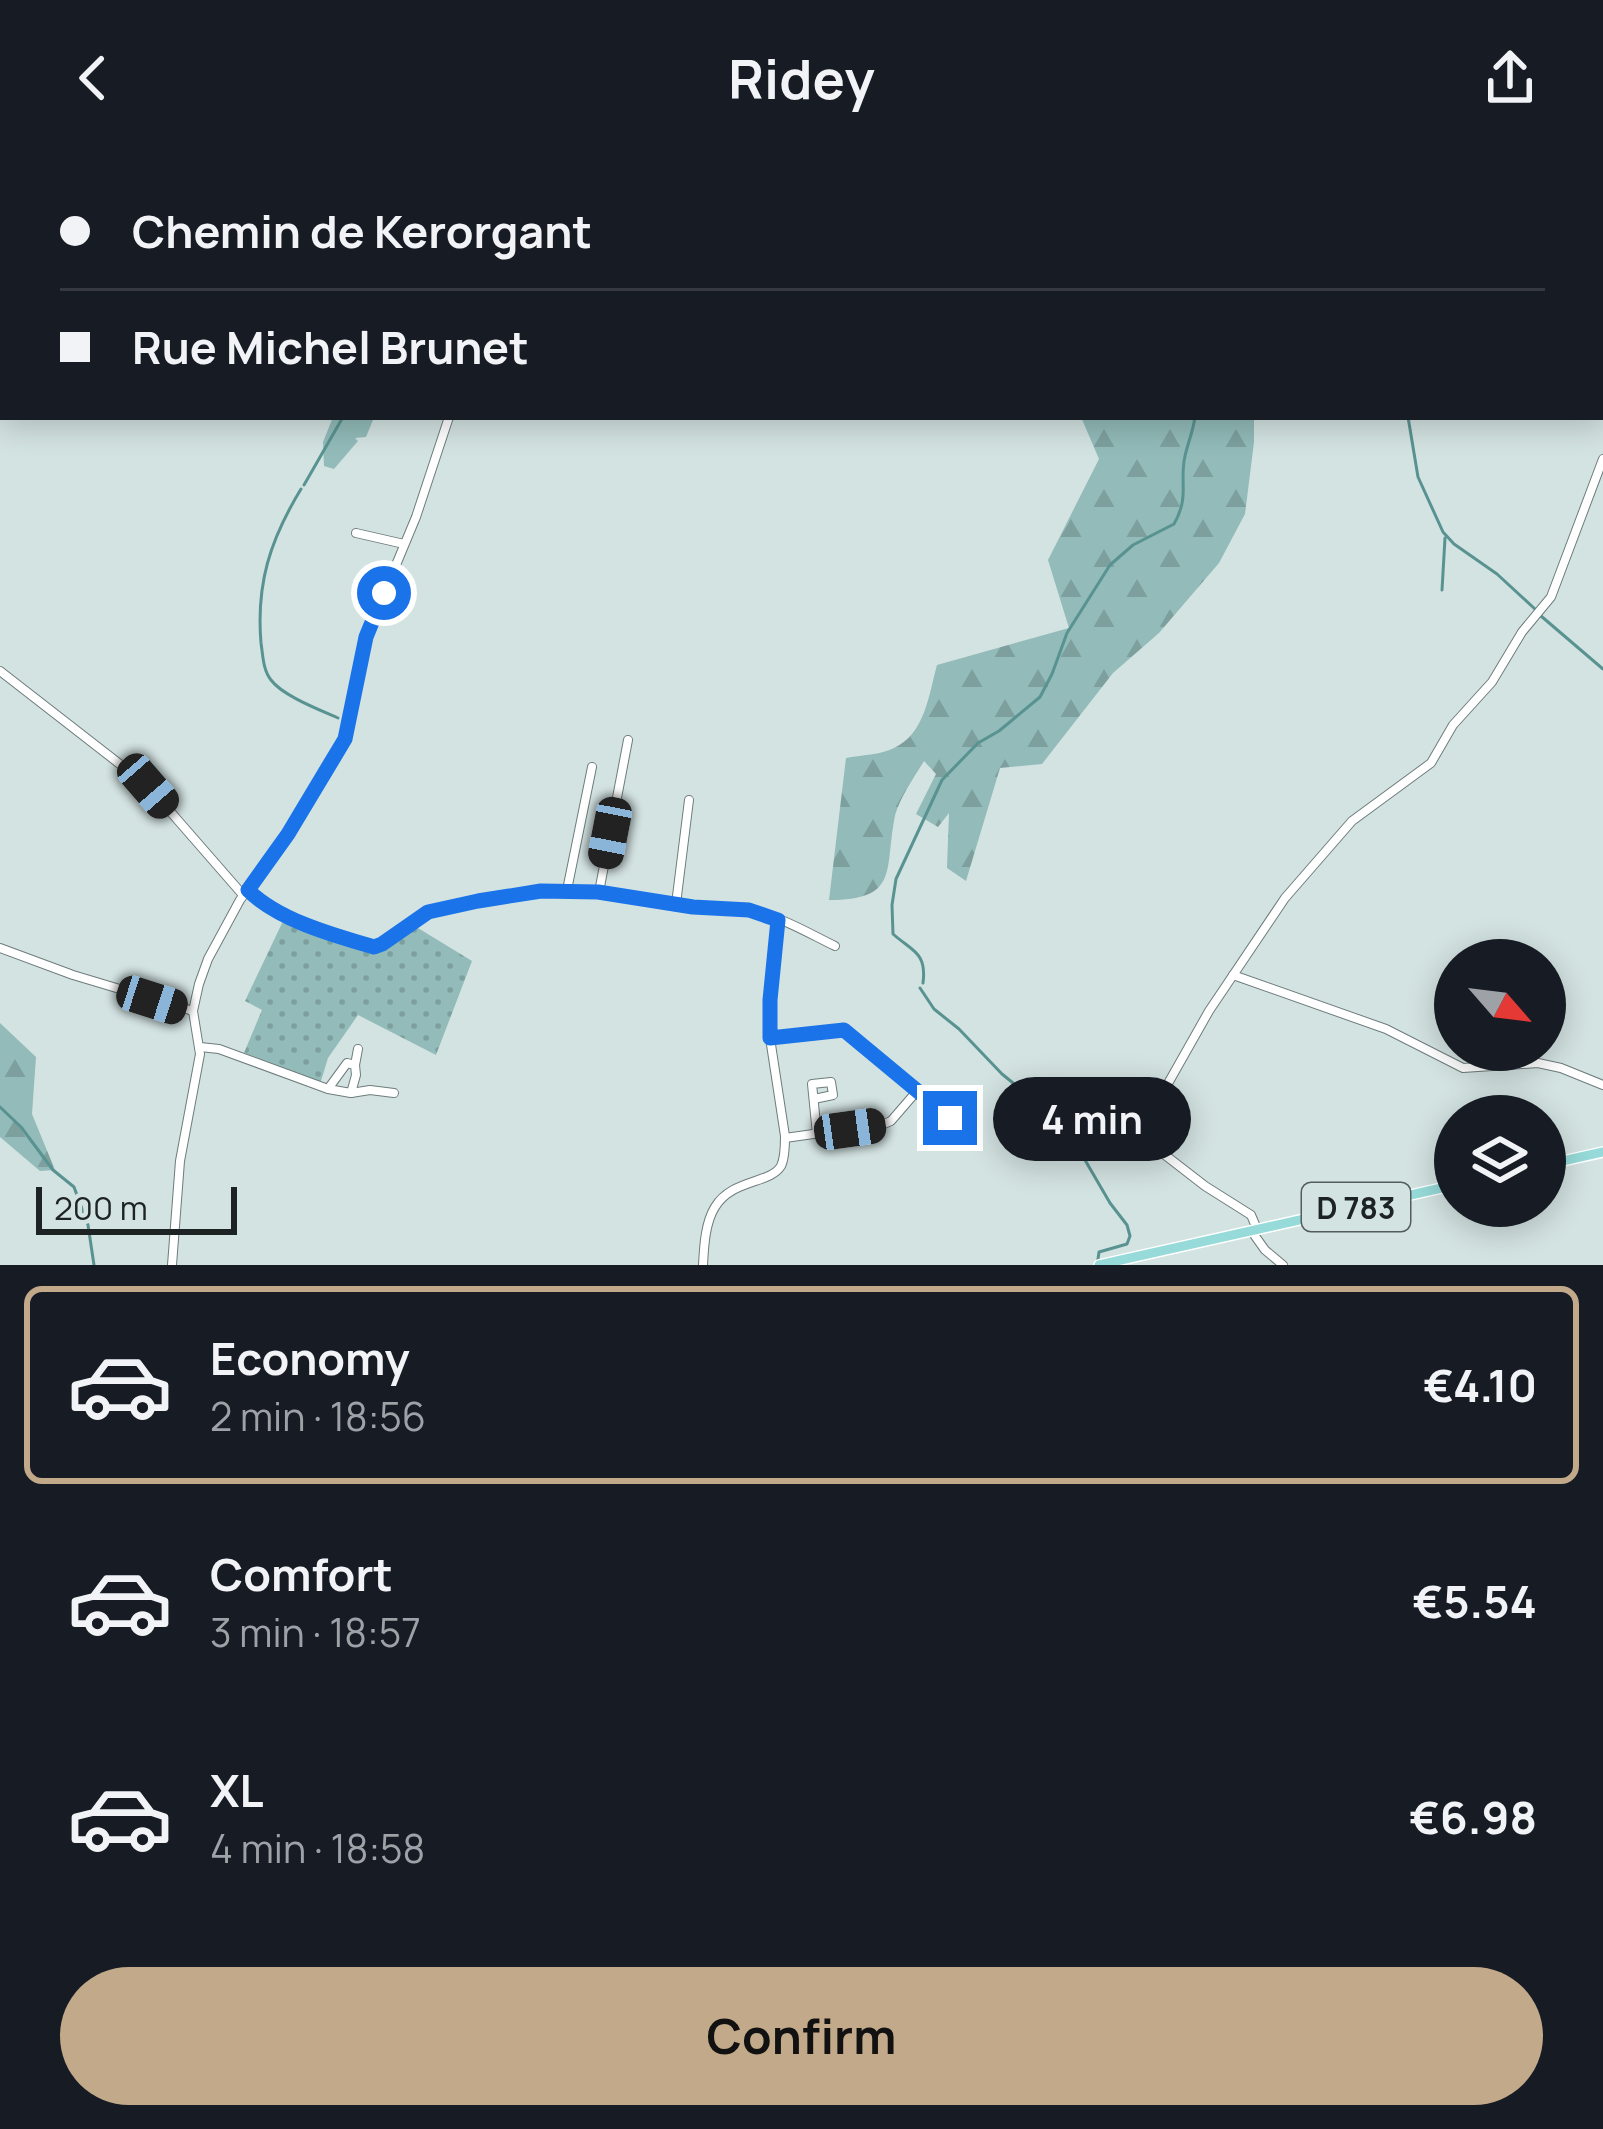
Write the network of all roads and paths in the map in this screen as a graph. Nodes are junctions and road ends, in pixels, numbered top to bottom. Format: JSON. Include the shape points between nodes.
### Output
{"nodes":[{"id":1,"x":447,"y":420,"type":"edge"},
{"id":2,"x":1603,"y":459,"type":"edge"},
{"id":3,"x":356,"y":533,"type":"dead end"},
{"id":4,"x":404,"y":544,"type":"junction"},
{"id":5,"x":0,"y":671,"type":"edge"},
{"id":6,"x":628,"y":740,"type":"dead end"},
{"id":7,"x":592,"y":767,"type":"dead end"},
{"id":8,"x":689,"y":800,"type":"dead end"},
{"id":9,"x":567,"y":890,"type":"junction"},
{"id":10,"x":245,"y":892,"type":"junction"},
{"id":11,"x":598,"y":892,"type":"junction"},
{"id":12,"x":676,"y":904,"type":"junction"},
{"id":13,"x":778,"y":920,"type":"junction"},
{"id":14,"x":835,"y":946,"type":"dead end"},
{"id":15,"x":0,"y":948,"type":"edge"},
{"id":16,"x":1233,"y":975,"type":"junction"},
{"id":17,"x":193,"y":1011,"type":"junction"},
{"id":18,"x":770,"y":1038,"type":"junction"},
{"id":19,"x":200,"y":1047,"type":"junction"},
{"id":20,"x":358,"y":1049,"type":"dead end"},
{"id":21,"x":355,"y":1065,"type":"junction"},
{"id":22,"x":1603,"y":1085,"type":"edge"},
{"id":23,"x":328,"y":1089,"type":"junction"},
{"id":24,"x":917,"y":1091,"type":"junction"},
{"id":25,"x":351,"y":1093,"type":"junction"},
{"id":26,"x":394,"y":1093,"type":"dead end"},
{"id":27,"x":814,"y":1099,"type":"dead end"},
{"id":28,"x":950,"y":1118,"type":"dead end"},
{"id":29,"x":817,"y":1133,"type":"junction"},
{"id":30,"x":785,"y":1138,"type":"junction"},
{"id":31,"x":1603,"y":1153,"type":"edge"},
{"id":32,"x":1566,"y":1161,"type":"edge"},
{"id":33,"x":1434,"y":1190,"type":"edge"},
{"id":34,"x":1257,"y":1228,"type":"junction"},
{"id":35,"x":172,"y":1265,"type":"edge"},
{"id":36,"x":703,"y":1265,"type":"edge"},
{"id":37,"x":1099,"y":1265,"type":"edge"},
{"id":38,"x":1283,"y":1265,"type":"edge"}],
"edges":[{"from":1,"to":4,"type":"street"},
{"from":2,"to":16,"type":"street","via":[[1551,597],[1492,682],[1431,763],[1344,830]]},
{"from":3,"to":4,"type":"street"},
{"from":4,"to":10,"type":"street","via":[[366,637],[345,739]]},
{"from":5,"to":10,"type":"street","via":[[148,786]]},
{"from":6,"to":11,"type":"street"},
{"from":7,"to":9,"type":"street"},
{"from":8,"to":12,"type":"street"},
{"from":9,"to":10,"type":"street","via":[[438,909],[374,947]]},
{"from":9,"to":11,"type":"street"},
{"from":10,"to":17,"type":"street","via":[[208,958]]},
{"from":11,"to":12,"type":"street"},
{"from":12,"to":13,"type":"street"},
{"from":13,"to":14,"type":"street"},
{"from":13,"to":18,"type":"street"},
{"from":15,"to":17,"type":"street"},
{"from":16,"to":22,"type":"street","via":[[1386,1029],[1463,1068],[1548,1065]]},
{"from":16,"to":34,"type":"street","via":[[1169,1078],[1149,1131],[1156,1148],[1251,1215]]},
{"from":17,"to":19,"type":"street"},
{"from":18,"to":24,"type":"street","via":[[844,1030]]},
{"from":18,"to":30,"type":"street"},
{"from":19,"to":23,"type":"street"},
{"from":19,"to":35,"type":"street","via":[[179,1160]]},
{"from":20,"to":21,"type":"street"},
{"from":21,"to":23,"type":"street","via":[[347,1063]]},
{"from":21,"to":25,"type":"street"},
{"from":23,"to":25,"type":"street"},
{"from":24,"to":28,"type":"street"},
{"from":24,"to":29,"type":"street","via":[[884,1124]]},
{"from":25,"to":26,"type":"street"},
{"from":27,"to":29,"type":"street"},
{"from":29,"to":30,"type":"street"},
{"from":30,"to":36,"type":"street","via":[[781,1166],[738,1185],[715,1207]]},
{"from":31,"to":32,"type":"main road"},
{"from":33,"to":34,"type":"main road","number":"D 783"},
{"from":34,"to":37,"type":"main road","number":"D 783"},
{"from":34,"to":38,"type":"street","via":[[1255,1236]]}]}
